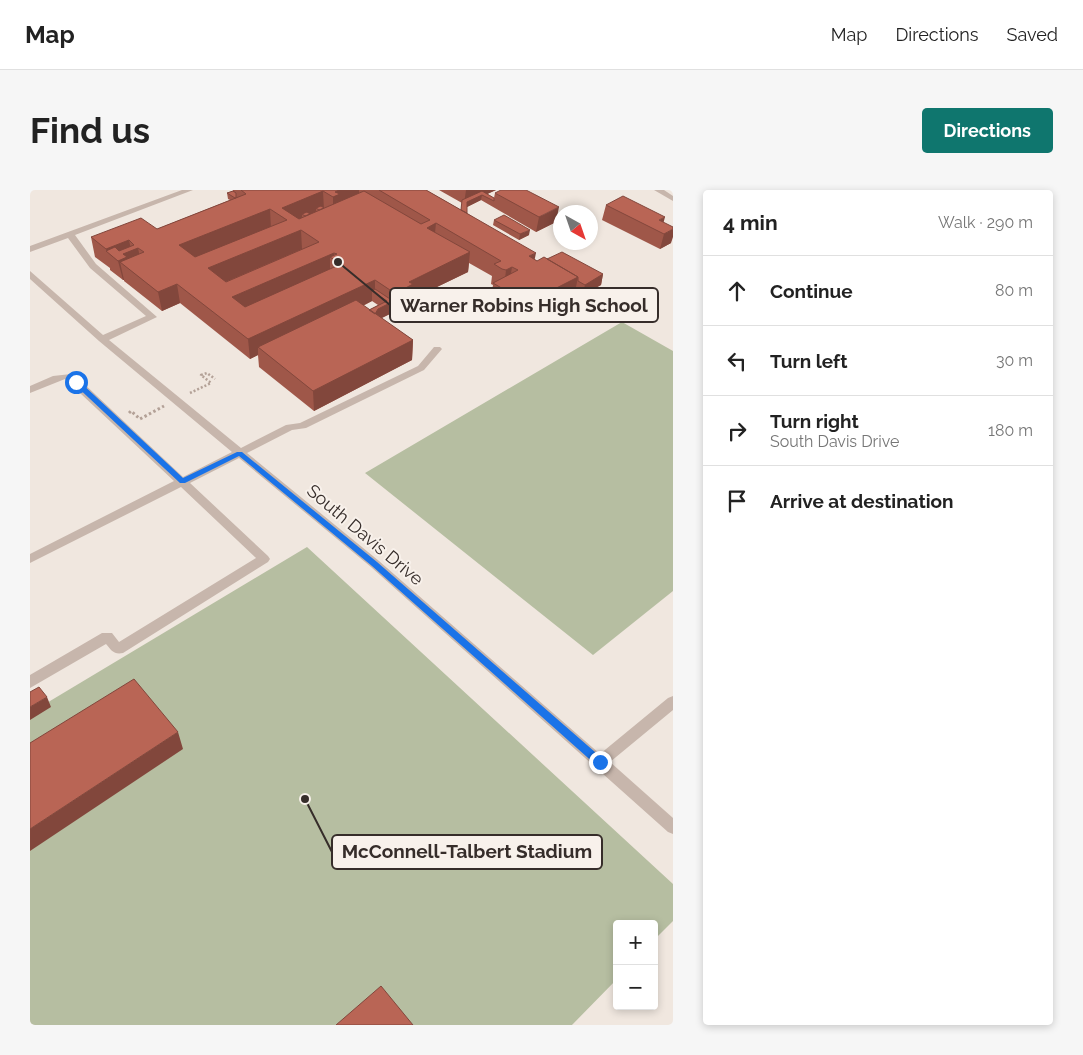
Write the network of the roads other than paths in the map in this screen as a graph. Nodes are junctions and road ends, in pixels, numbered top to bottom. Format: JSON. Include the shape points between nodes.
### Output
{"nodes":[{"id":1,"x":189,"y":190,"type":"edge"},
{"id":2,"x":658,"y":190,"type":"edge"},
{"id":3,"x":673,"y":199,"type":"edge"},
{"id":4,"x":69,"y":234,"type":"junction"},
{"id":5,"x":30,"y":249,"type":"edge"},
{"id":6,"x":30,"y":274,"type":"edge"},
{"id":7,"x":102,"y":339,"type":"junction"},
{"id":8,"x":437,"y":349,"type":"dead end"},
{"id":9,"x":30,"y":390,"type":"edge"},
{"id":10,"x":240,"y":453,"type":"junction"},
{"id":11,"x":183,"y":481,"type":"junction"},
{"id":12,"x":30,"y":559,"type":"edge"},
{"id":13,"x":30,"y":682,"type":"edge"},
{"id":14,"x":673,"y":702,"type":"edge"},
{"id":15,"x":600,"y":762,"type":"junction"},
{"id":16,"x":673,"y":827,"type":"edge"}],
"edges":[{"from":1,"to":4,"type":"street"},
{"from":2,"to":3,"type":"street"},
{"from":4,"to":5,"type":"street"},
{"from":4,"to":7,"type":"street","via":[[92,266],[152,317]]},
{"from":6,"to":7,"type":"street","name":"South Davis Drive"},
{"from":7,"to":10,"type":"street","name":"South Davis Drive"},
{"from":8,"to":10,"type":"street","via":[[421,368]]},
{"from":9,"to":11,"type":"street","via":[[67,376]]},
{"from":10,"to":11,"type":"street"},
{"from":10,"to":15,"type":"street","name":"South Davis Drive","via":[[375,564]]},
{"from":11,"to":12,"type":"street"},
{"from":11,"to":13,"type":"street","via":[[264,560],[118,649],[107,637]]},
{"from":14,"to":15,"type":"street"},
{"from":15,"to":16,"type":"street","name":"South Davis Drive"}]}
